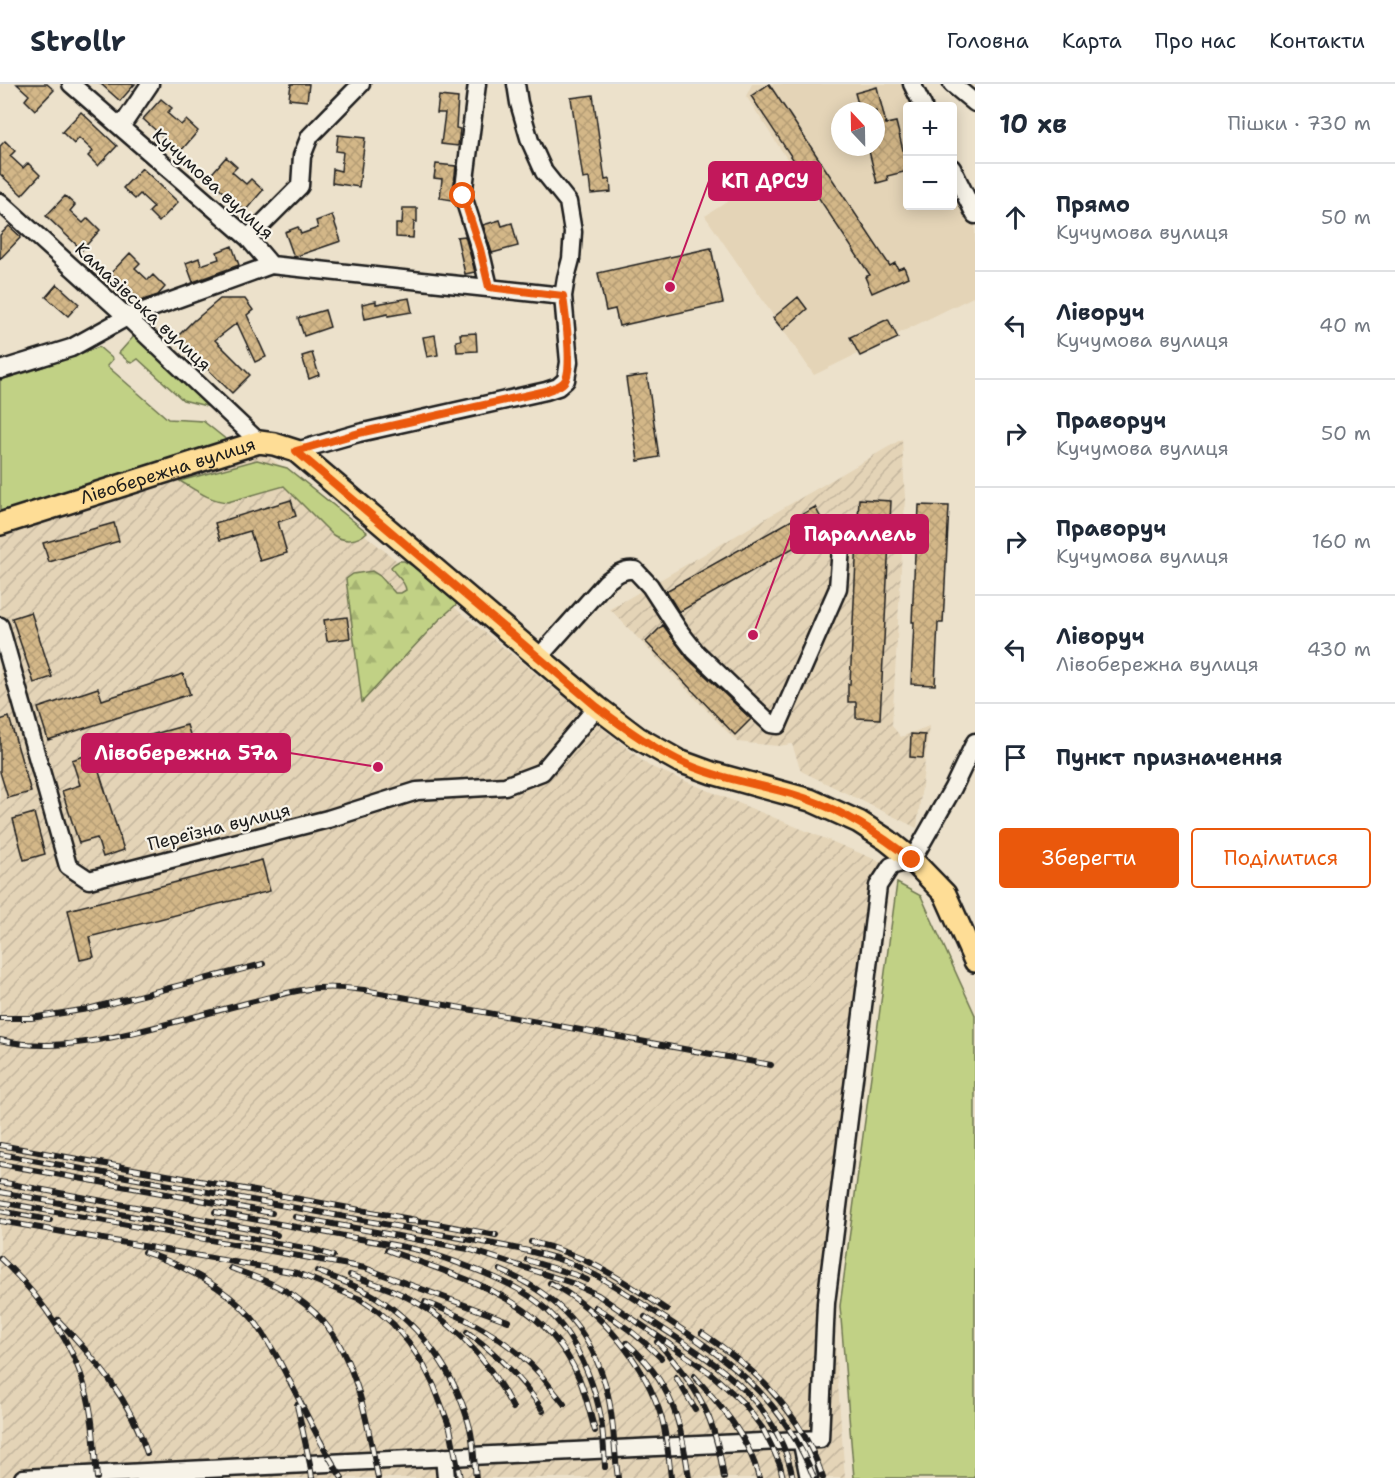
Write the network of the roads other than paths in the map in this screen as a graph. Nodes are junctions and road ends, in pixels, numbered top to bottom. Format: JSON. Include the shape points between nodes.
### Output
{"nodes":[{"id":1,"x":70,"y":84,"type":"edge"},
{"id":2,"x":150,"y":84,"type":"edge"},
{"id":3,"x":361,"y":84,"type":"edge"},
{"id":4,"x":477,"y":84,"type":"edge"},
{"id":5,"x":516,"y":84,"type":"edge"},
{"id":6,"x":952,"y":84,"type":"edge"},
{"id":7,"x":913,"y":85,"type":"edge"},
{"id":8,"x":921,"y":102,"type":"edge"},
{"id":9,"x":975,"y":103,"type":"edge"},
{"id":10,"x":121,"y":127,"type":"junction"},
{"id":11,"x":957,"y":178,"type":"edge"},
{"id":12,"x":0,"y":202,"type":"edge"},
{"id":13,"x":975,"y":215,"type":"edge"},
{"id":14,"x":248,"y":238,"type":"junction"},
{"id":15,"x":271,"y":265,"type":"junction"},
{"id":16,"x":489,"y":287,"type":"junction"},
{"id":17,"x":563,"y":296,"type":"junction"},
{"id":18,"x":127,"y":317,"type":"junction"},
{"id":19,"x":0,"y":370,"type":"edge"},
{"id":20,"x":259,"y":442,"type":"junction"},
{"id":21,"x":296,"y":451,"type":"junction"},
{"id":22,"x":0,"y":524,"type":"edge"},
{"id":23,"x":842,"y":534,"type":"dead end"},
{"id":24,"x":0,"y":626,"type":"edge"},
{"id":25,"x":539,"y":657,"type":"junction"},
{"id":26,"x":597,"y":707,"type":"junction"},
{"id":27,"x":975,"y":742,"type":"edge"},
{"id":28,"x":912,"y":860,"type":"junction"},
{"id":29,"x":975,"y":961,"type":"edge"},
{"id":30,"x":801,"y":1439,"type":"junction"},
{"id":31,"x":444,"y":1457,"type":"junction"},
{"id":32,"x":113,"y":1476,"type":"edge"},
{"id":33,"x":23,"y":1478,"type":"edge"},
{"id":34,"x":446,"y":1478,"type":"edge"},
{"id":35,"x":809,"y":1478,"type":"edge"}],
"edges":[{"from":1,"to":10,"type":"street","name":"Кучумова вулиця"},
{"from":2,"to":10,"type":"street"},
{"from":3,"to":14,"type":"street","via":[[310,136],[302,156],[300,186]]},
{"from":4,"to":16,"type":"street","via":[[463,196]]},
{"from":5,"to":17,"type":"street","via":[[530,141],[544,172],[568,202],[572,259]]},
{"from":6,"to":9,"type":"street"},
{"from":7,"to":8,"type":"street"},
{"from":10,"to":14,"type":"street","name":"Кучумова вулиця"},
{"from":11,"to":13,"type":"street"},
{"from":12,"to":18,"type":"street","name":"Камазівська вулиця"},
{"from":14,"to":15,"type":"street","name":"Кучумова вулиця"},
{"from":15,"to":16,"type":"street","name":"Кучумова вулиця"},
{"from":15,"to":18,"type":"street"},
{"from":16,"to":17,"type":"street","name":"Кучумова вулиця"},
{"from":17,"to":21,"type":"street","via":[[569,362],[566,380],[558,387]]},
{"from":18,"to":19,"type":"street","via":[[70,348]]},
{"from":18,"to":20,"type":"street","name":"Камазівська вулиця"},
{"from":20,"to":21,"type":"main road","name":"Лівобережна вулиця"},
{"from":20,"to":22,"type":"main road","name":"Лівобережна вулиця"},
{"from":21,"to":25,"type":"main road","name":"Лівобережна вулиця"},
{"from":23,"to":25,"type":"street","via":[[838,588],[778,725],[771,724],[695,651],[635,570],[606,582]]},
{"from":24,"to":26,"type":"street","name":"Переїзна вулиця","via":[[68,866],[89,880],[328,819],[417,791],[505,786],[542,772]]},
{"from":25,"to":26,"type":"main road","name":"Лівобережна вулиця"},
{"from":26,"to":28,"type":"main road","name":"Лівобережна вулиця","via":[[638,738],[679,761],[810,800],[859,822]]},
{"from":27,"to":28,"type":"street"},
{"from":28,"to":29,"type":"main road","name":"Лівобережна вулиця","via":[[945,894]]},
{"from":28,"to":30,"type":"street","via":[[891,866],[878,886],[826,1303],[820,1439]]},
{"from":30,"to":31,"type":"street"},
{"from":30,"to":35,"type":"street"},
{"from":31,"to":32,"type":"street"},
{"from":31,"to":34,"type":"street"},
{"from":32,"to":33,"type":"street"}]}
